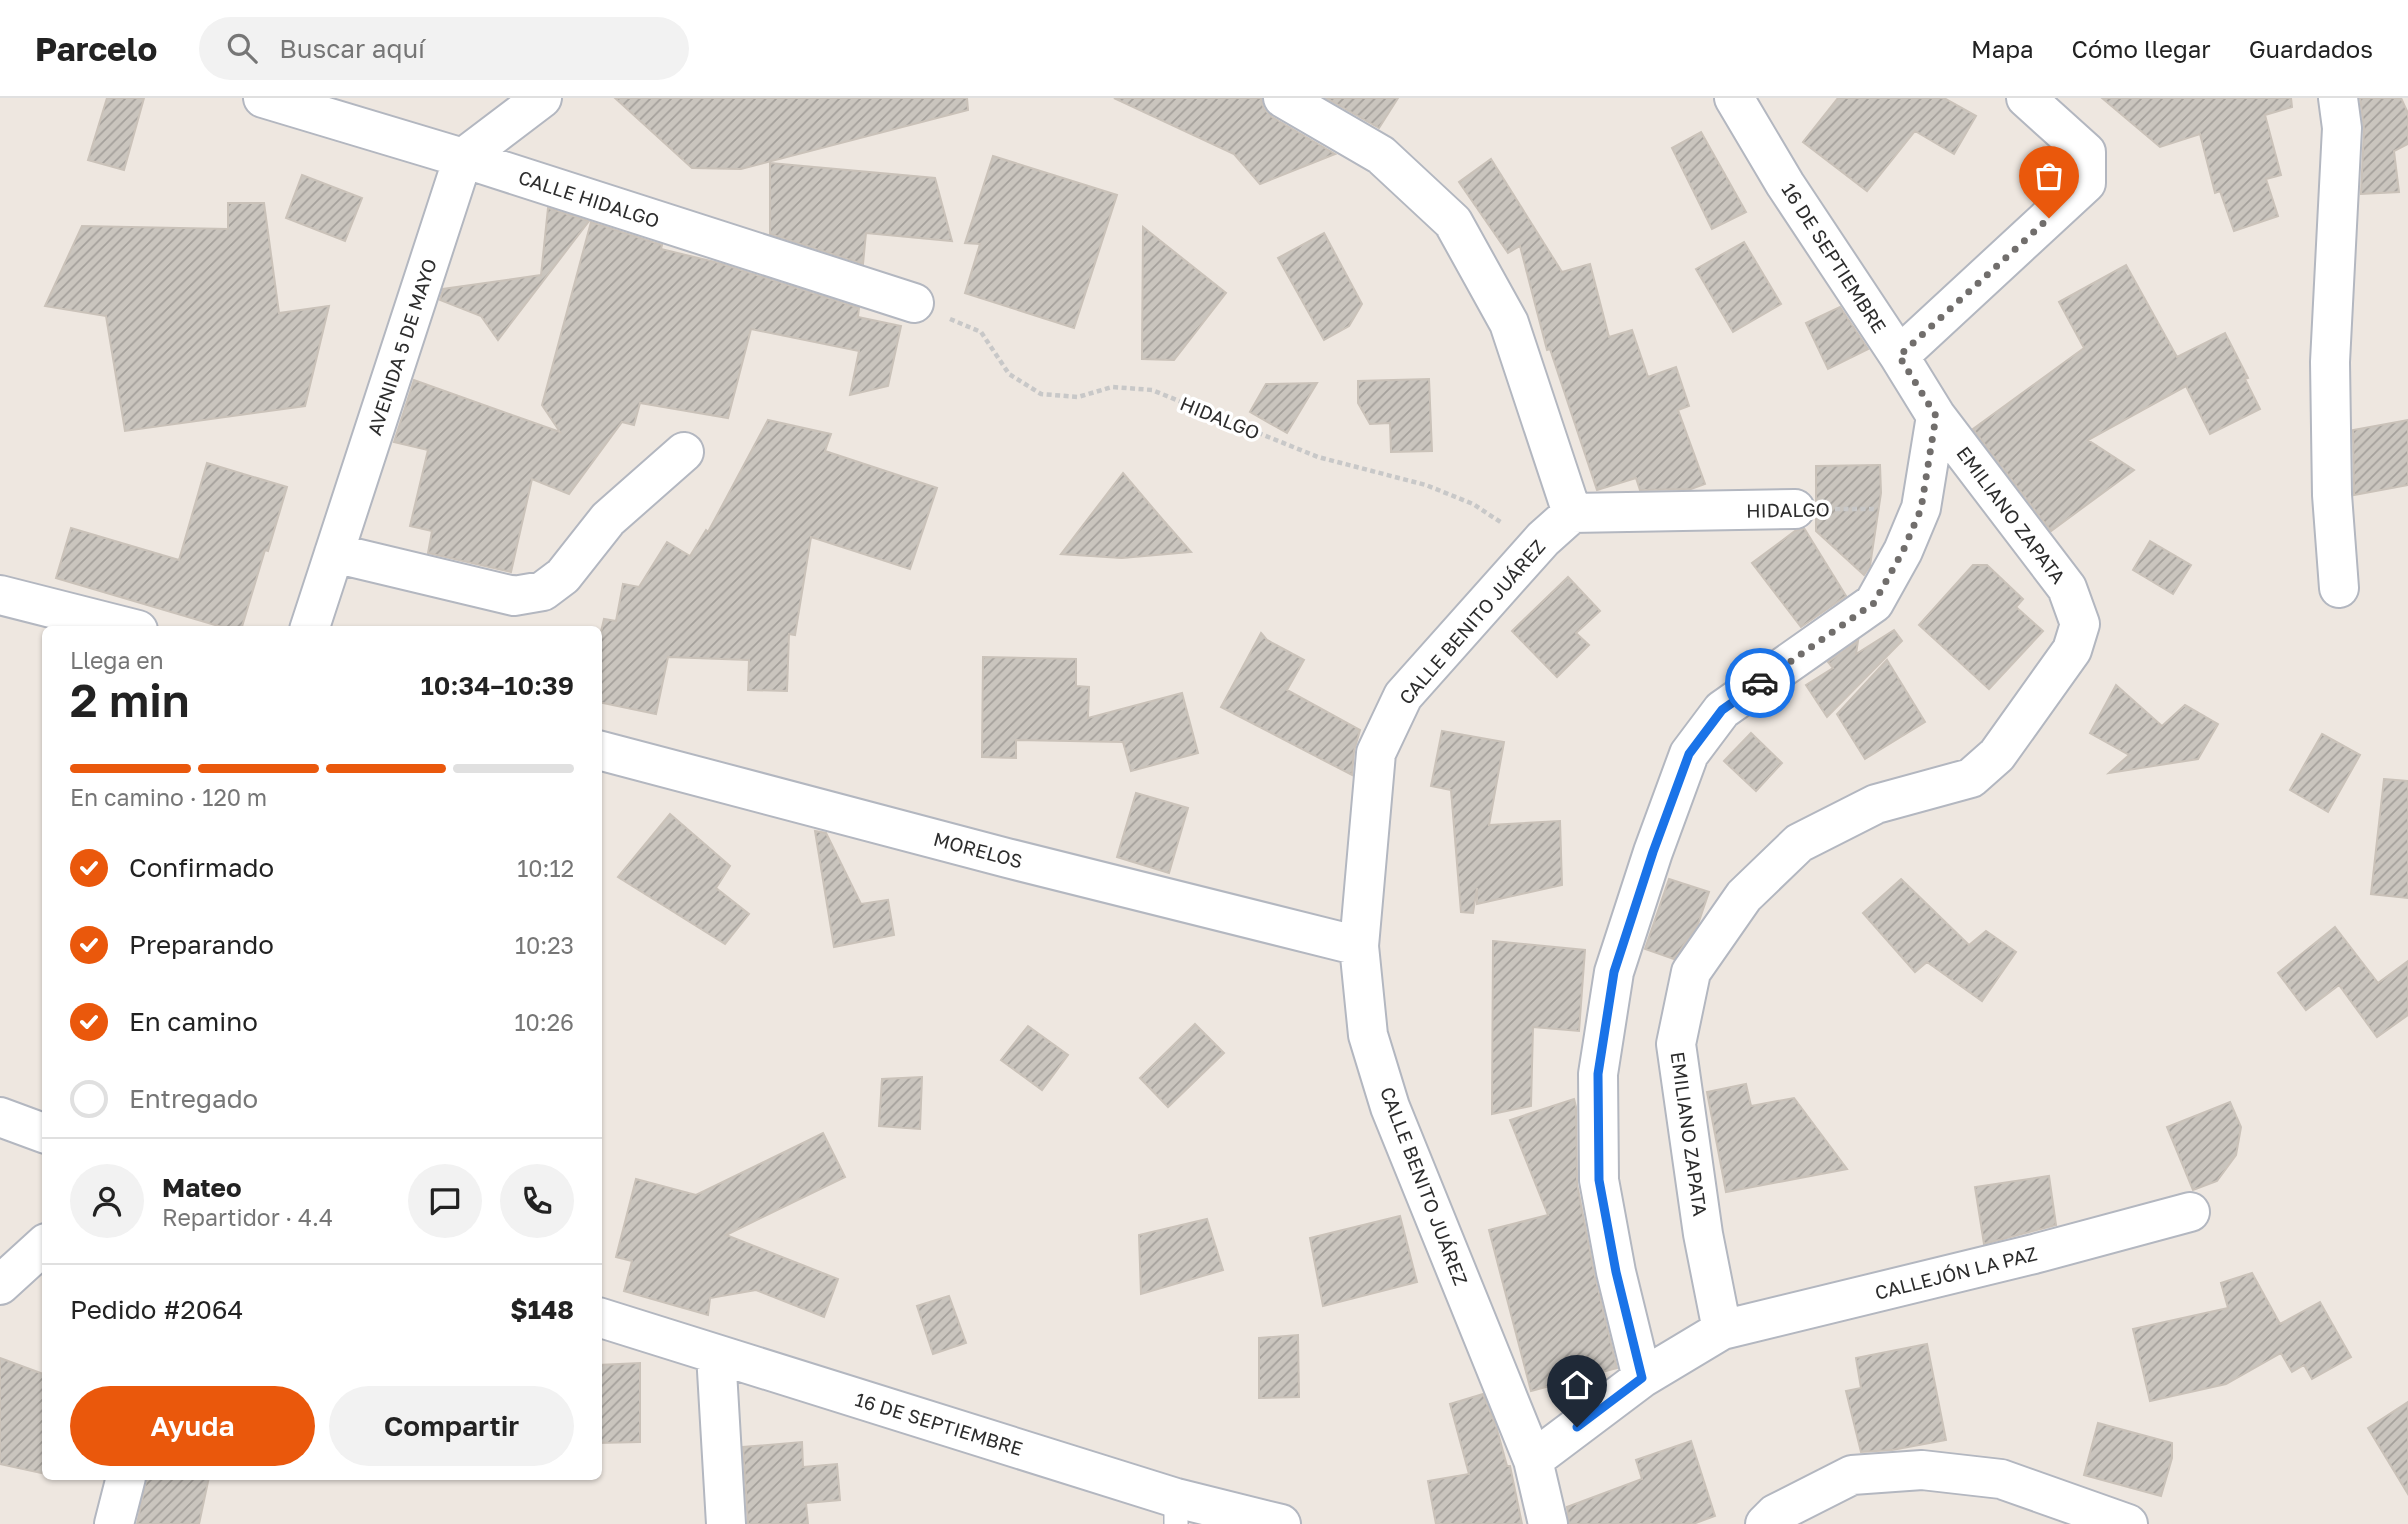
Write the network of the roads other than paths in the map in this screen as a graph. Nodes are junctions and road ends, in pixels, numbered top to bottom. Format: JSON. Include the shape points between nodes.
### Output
{"nodes":[{"id":1,"x":264,"y":98,"type":"edge"},
{"id":2,"x":542,"y":98,"type":"edge"},
{"id":3,"x":1283,"y":98,"type":"edge"},
{"id":4,"x":1734,"y":98,"type":"edge"},
{"id":5,"x":2026,"y":98,"type":"edge"},
{"id":6,"x":2339,"y":98,"type":"edge"},
{"id":7,"x":463,"y":158,"type":"junction"},
{"id":8,"x":914,"y":303,"type":"road end"},
{"id":9,"x":1899,"y":356,"type":"junction"},
{"id":10,"x":1936,"y":416,"type":"junction"},
{"id":11,"x":684,"y":452,"type":"dead end"},
{"id":12,"x":1795,"y":509,"type":"road end"},
{"id":13,"x":1572,"y":513,"type":"junction"},
{"id":14,"x":334,"y":553,"type":"junction"},
{"id":15,"x":2339,"y":588,"type":"dead end"},
{"id":16,"x":0,"y":595,"type":"edge"},
{"id":17,"x":122,"y":626,"type":"edge"},
{"id":18,"x":310,"y":626,"type":"edge"},
{"id":19,"x":602,"y":751,"type":"edge"},
{"id":20,"x":1359,"y":946,"type":"junction"},
{"id":21,"x":0,"y":1117,"type":"edge"},
{"id":22,"x":42,"y":1133,"type":"edge"},
{"id":23,"x":2190,"y":1212,"type":"dead end"},
{"id":24,"x":42,"y":1247,"type":"edge"},
{"id":25,"x":0,"y":1285,"type":"edge"},
{"id":26,"x":602,"y":1318,"type":"edge"},
{"id":27,"x":1722,"y":1330,"type":"junction"},
{"id":28,"x":716,"y":1354,"type":"junction"},
{"id":29,"x":1642,"y":1378,"type":"junction"},
{"id":30,"x":1533,"y":1460,"type":"junction"},
{"id":31,"x":125,"y":1480,"type":"edge"},
{"id":32,"x":1176,"y":1511,"type":"edge"},
{"id":33,"x":114,"y":1524,"type":"edge"},
{"id":34,"x":726,"y":1524,"type":"edge"},
{"id":35,"x":1281,"y":1524,"type":"edge"},
{"id":36,"x":1548,"y":1524,"type":"edge"},
{"id":37,"x":1765,"y":1524,"type":"edge"},
{"id":38,"x":2128,"y":1524,"type":"edge"}],
"edges":[{"from":1,"to":7,"type":"street","name":"CALLE HIDALGO"},
{"from":2,"to":7,"type":"street"},
{"from":3,"to":13,"type":"street","via":[[1381,155],[1453,222],[1509,323]]},
{"from":4,"to":9,"type":"street","name":"16 DE SEPTIEMBRE"},
{"from":5,"to":9,"type":"street","via":[[2086,152],[2087,183]]},
{"from":6,"to":15,"type":"street","via":[[2342,128],[2330,362]]},
{"from":7,"to":8,"type":"street","name":"CALLE HIDALGO"},
{"from":7,"to":14,"type":"street","name":"AVENIDA 5 DE MAYO"},
{"from":9,"to":10,"type":"street","name":"16 DE SEPTIEMBRE"},
{"from":10,"to":27,"type":"street","name":"EMILIANO ZAPATA","via":[[2067,588],[2080,624],[2072,650],[1997,755],[1980,771],[1971,778],[1876,804],[1799,843],[1744,896],[1691,972],[1675,1044]]},
{"from":10,"to":29,"type":"street","via":[[1921,509],[1874,603],[1722,710],[1689,754],[1614,972],[1598,1074],[1599,1180]]},
{"from":11,"to":14,"type":"street","via":[[607,519],[563,576],[543,592],[514,596]]},
{"from":12,"to":13,"type":"street","name":"HIDALGO"},
{"from":13,"to":20,"type":"street","name":"CALLE BENITO JUÁREZ","via":[[1543,539],[1403,696],[1376,753]]},
{"from":14,"to":18,"type":"street","name":"AVENIDA 5 DE MAYO"},
{"from":16,"to":17,"type":"street"},
{"from":19,"to":20,"type":"street","name":"MORELOS"},
{"from":20,"to":30,"type":"street","name":"CALLE BENITO JUÁREZ","via":[[1368,1035],[1390,1107]]},
{"from":21,"to":22,"type":"street"},
{"from":23,"to":27,"type":"street","name":"CALLEJÓN LA PAZ"},
{"from":24,"to":25,"type":"street"},
{"from":26,"to":28,"type":"street","name":"16 DE SEPTIEMBRE"},
{"from":27,"to":29,"type":"street"},
{"from":28,"to":32,"type":"street","name":"16 DE SEPTIEMBRE"},
{"from":28,"to":34,"type":"street"},
{"from":29,"to":30,"type":"street"},
{"from":30,"to":36,"type":"street","name":"CALLE BENITO JUÁREZ"},
{"from":31,"to":33,"type":"street"},
{"from":32,"to":35,"type":"street","name":"16 DE SEPTIEMBRE"},
{"from":37,"to":38,"type":"street","via":[[1775,1514],[1852,1475],[1922,1470],[2001,1479]]}]}
